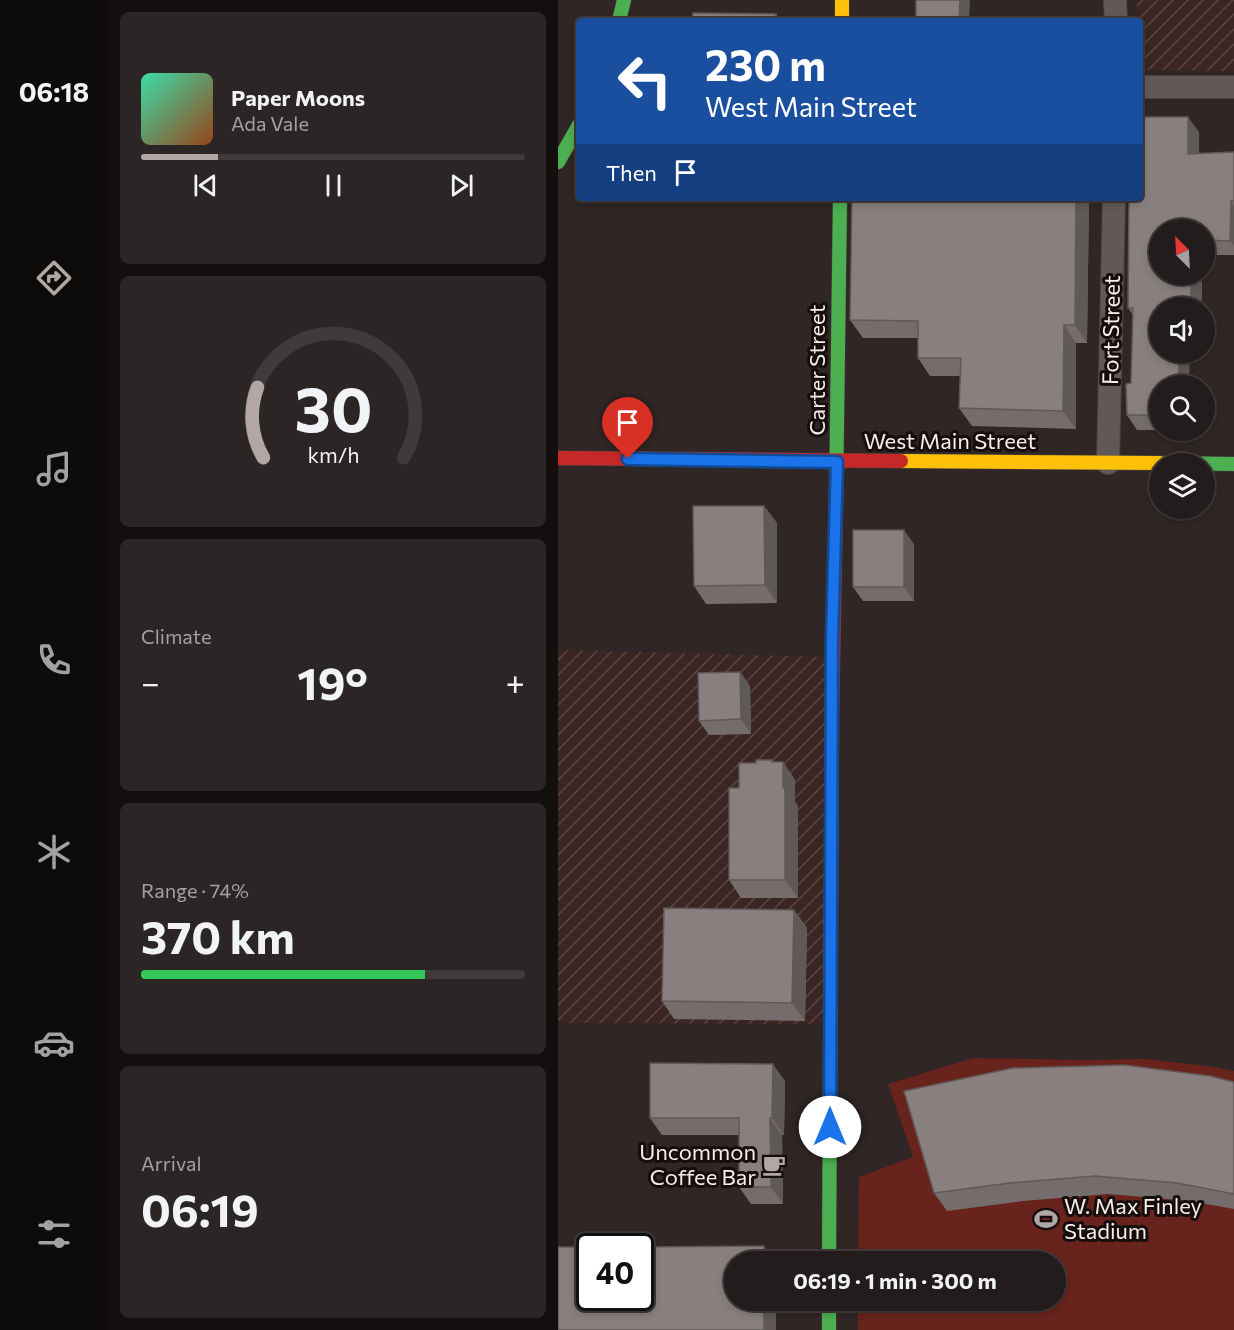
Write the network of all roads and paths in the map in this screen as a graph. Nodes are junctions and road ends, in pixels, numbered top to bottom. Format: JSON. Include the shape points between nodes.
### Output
{"nodes":[{"id":1,"x":624,"y":0,"type":"edge"},
{"id":2,"x":842,"y":0,"type":"edge"},
{"id":3,"x":1115,"y":0,"type":"edge"},
{"id":4,"x":620,"y":18,"type":"edge"},
{"id":5,"x":842,"y":18,"type":"edge"},
{"id":6,"x":1116,"y":18,"type":"edge"},
{"id":7,"x":1143,"y":87,"type":"edge"},
{"id":8,"x":1234,"y":87,"type":"edge"},
{"id":9,"x":576,"y":130,"type":"edge"},
{"id":10,"x":558,"y":162,"type":"edge"},
{"id":11,"x":840,"y":201,"type":"edge"},
{"id":12,"x":1114,"y":201,"type":"edge"},
{"id":13,"x":558,"y":458,"type":"edge"},
{"id":14,"x":837,"y":462,"type":"junction"},
{"id":15,"x":1108,"y":463,"type":"junction"},
{"id":16,"x":1234,"y":464,"type":"edge"},
{"id":17,"x":829,"y":1251,"type":"edge"},
{"id":18,"x":829,"y":1311,"type":"edge"},
{"id":19,"x":829,"y":1330,"type":"edge"}],
"edges":[{"from":1,"to":4,"type":"main road"},
{"from":2,"to":5,"type":"main road"},
{"from":3,"to":6,"type":"street"},
{"from":7,"to":8,"type":"street"},
{"from":9,"to":10,"type":"main road"},
{"from":11,"to":14,"type":"main road","name":"Carter Street"},
{"from":12,"to":15,"type":"street","name":"Fort Street"},
{"from":13,"to":14,"type":"main road","name":"West Main Street"},
{"from":14,"to":15,"type":"main road","name":"West Main Street"},
{"from":14,"to":17,"type":"main road","name":"Carter Street","via":[[832,630]]},
{"from":15,"to":16,"type":"main road","name":"West Main Street"},
{"from":18,"to":19,"type":"main road"}]}
